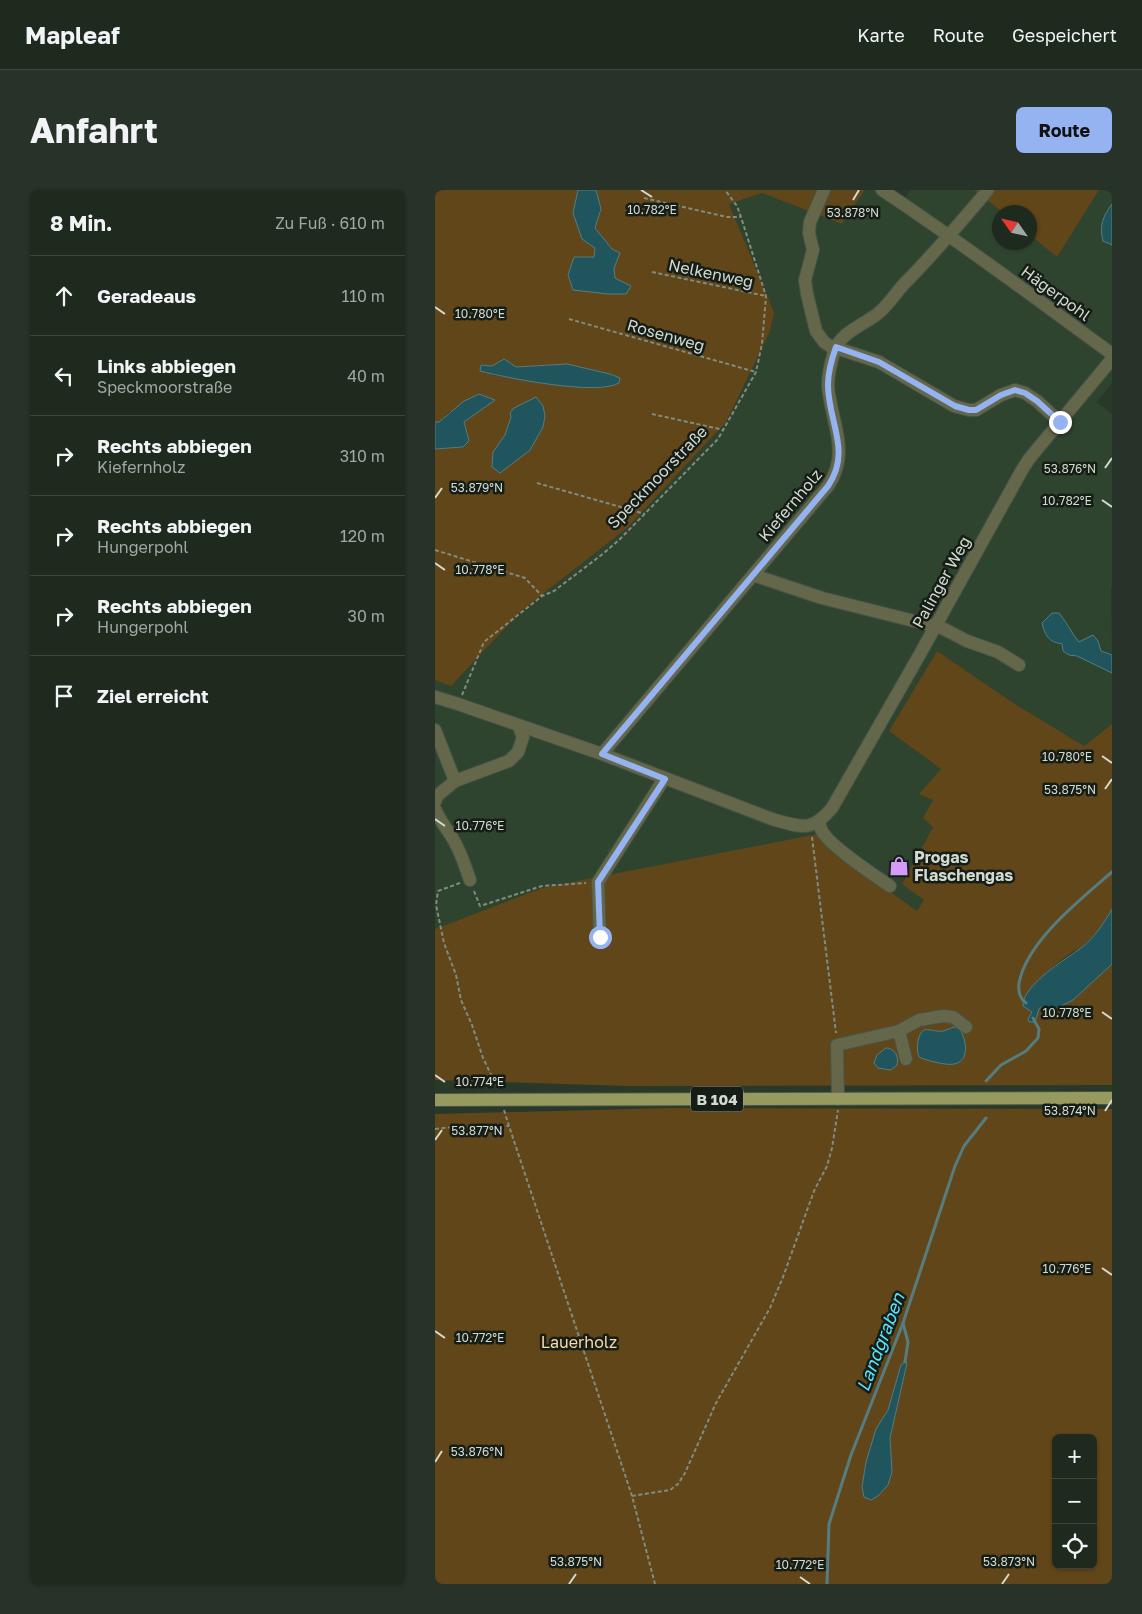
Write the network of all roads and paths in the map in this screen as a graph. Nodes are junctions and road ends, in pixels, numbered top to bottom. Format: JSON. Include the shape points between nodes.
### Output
{"nodes":[{"id":1,"x":725,"y":190,"type":"edge"},
{"id":2,"x":824,"y":190,"type":"edge"},
{"id":3,"x":883,"y":190,"type":"edge"},
{"id":4,"x":988,"y":190,"type":"edge"},
{"id":5,"x":645,"y":198,"type":"dead end"},
{"id":6,"x":741,"y":217,"type":"junction"},
{"id":7,"x":949,"y":235,"type":"junction"},
{"id":8,"x":652,"y":272,"type":"dead end"},
{"id":9,"x":766,"y":296,"type":"junction"},
{"id":10,"x":569,"y":319,"type":"dead end"},
{"id":11,"x":836,"y":347,"type":"junction"},
{"id":12,"x":1112,"y":354,"type":"edge"},
{"id":13,"x":1112,"y":359,"type":"edge"},
{"id":14,"x":756,"y":372,"type":"junction"},
{"id":15,"x":652,"y":414,"type":"dead end"},
{"id":16,"x":1060,"y":422,"type":"junction"},
{"id":17,"x":724,"y":430,"type":"junction"},
{"id":18,"x":537,"y":483,"type":"dead end"},
{"id":19,"x":645,"y":514,"type":"junction"},
{"id":20,"x":435,"y":550,"type":"edge"},
{"id":21,"x":753,"y":575,"type":"junction"},
{"id":22,"x":542,"y":596,"type":"junction"},
{"id":23,"x":934,"y":627,"type":"junction"},
{"id":24,"x":1019,"y":665,"type":"dead end"},
{"id":25,"x":435,"y":697,"type":"edge"},
{"id":26,"x":458,"y":704,"type":"junction"},
{"id":27,"x":518,"y":725,"type":"junction"},
{"id":28,"x":435,"y":730,"type":"edge"},
{"id":29,"x":602,"y":754,"type":"junction"},
{"id":30,"x":665,"y":779,"type":"junction"},
{"id":31,"x":455,"y":781,"type":"junction"},
{"id":32,"x":435,"y":802,"type":"edge"},
{"id":33,"x":435,"y":809,"type":"edge"},
{"id":34,"x":815,"y":823,"type":"junction"},
{"id":35,"x":470,"y":880,"type":"junction"},
{"id":36,"x":598,"y":882,"type":"junction"},
{"id":37,"x":890,"y":886,"type":"dead end"},
{"id":38,"x":436,"y":891,"type":"edge"},
{"id":39,"x":600,"y":937,"type":"dead end"},
{"id":40,"x":966,"y":1028,"type":"dead end"},
{"id":41,"x":899,"y":1031,"type":"junction"},
{"id":42,"x":837,"y":1045,"type":"junction"},
{"id":43,"x":906,"y":1059,"type":"dead end"},
{"id":44,"x":1112,"y":1098,"type":"edge"},
{"id":45,"x":838,"y":1099,"type":"junction"},
{"id":46,"x":435,"y":1100,"type":"edge"},
{"id":47,"x":502,"y":1100,"type":"junction"},
{"id":48,"x":838,"y":1116,"type":"dead end"},
{"id":49,"x":509,"y":1126,"type":"junction"},
{"id":50,"x":435,"y":1129,"type":"edge"},
{"id":51,"x":632,"y":1496,"type":"junction"},
{"id":52,"x":655,"y":1584,"type":"edge"}],
"edges":[{"from":1,"to":6,"type":"path","name":"Speckmoorstraße"},
{"from":2,"to":11,"type":"street","via":[[810,222],[813,250],[805,280],[815,331],[824,342]]},
{"from":3,"to":7,"type":"street","name":"Hägerpohl"},
{"from":4,"to":7,"type":"street"},
{"from":5,"to":6,"type":"path","via":[[727,217]]},
{"from":6,"to":9,"type":"path","name":"Speckmoorstraße"},
{"from":7,"to":11,"type":"street","via":[[884,308],[848,333]]},
{"from":7,"to":12,"type":"street","name":"Hägerpohl"},
{"from":8,"to":9,"type":"path","name":"Nelkenweg"},
{"from":9,"to":14,"type":"path","name":"Speckmoorstraße"},
{"from":10,"to":14,"type":"path","name":"Rosenweg"},
{"from":11,"to":16,"type":"street","via":[[879,362],[955,406],[976,410],[1015,390],[1037,401]]},
{"from":11,"to":21,"type":"street","name":"Kiefernholz","via":[[828,384],[839,442],[835,476]]},
{"from":13,"to":16,"type":"street","name":"Palinger Weg"},
{"from":14,"to":17,"type":"path","name":"Speckmoorstraße"},
{"from":15,"to":17,"type":"path"},
{"from":16,"to":23,"type":"street","name":"Palinger Weg","via":[[1023,470]]},
{"from":17,"to":19,"type":"path","name":"Speckmoorstraße"},
{"from":18,"to":19,"type":"path"},
{"from":19,"to":22,"type":"path","name":"Speckmoorstraße","via":[[604,553],[554,591]]},
{"from":20,"to":22,"type":"path","via":[[525,578]]},
{"from":21,"to":23,"type":"street","via":[[822,598]]},
{"from":21,"to":29,"type":"street","name":"Kiefernholz"},
{"from":22,"to":26,"type":"path","name":"Speckmoorstraße","via":[[484,642]]},
{"from":23,"to":24,"type":"street","via":[[998,652]]},
{"from":23,"to":34,"type":"street","name":"Palinger Weg","via":[[832,808]]},
{"from":25,"to":26,"type":"street"},
{"from":26,"to":27,"type":"street"},
{"from":27,"to":29,"type":"street"},
{"from":27,"to":31,"type":"street","via":[[523,737],[518,752],[509,761]]},
{"from":28,"to":31,"type":"street"},
{"from":29,"to":30,"type":"street"},
{"from":30,"to":34,"type":"street","via":[[772,820],[801,827]]},
{"from":30,"to":36,"type":"street"},
{"from":31,"to":32,"type":"street","via":[[437,796]]},
{"from":33,"to":35,"type":"street","via":[[462,856]]},
{"from":34,"to":37,"type":"street","via":[[837,847]]},
{"from":34,"to":42,"type":"path"},
{"from":35,"to":36,"type":"path","via":[[480,906],[542,886]]},
{"from":35,"to":38,"type":"path"},
{"from":36,"to":39,"type":"street"},
{"from":38,"to":47,"type":"path","via":[[443,942],[456,975],[461,1000]]},
{"from":40,"to":41,"type":"street","via":[[953,1017],[943,1016],[919,1020]]},
{"from":41,"to":42,"type":"street"},
{"from":41,"to":43,"type":"street"},
{"from":42,"to":45,"type":"street"},
{"from":44,"to":45,"type":"main road","number":"B 104"},
{"from":45,"to":47,"type":"main road","number":"B 104"},
{"from":46,"to":47,"type":"main road","number":"B 104"},
{"from":47,"to":49,"type":"path"},
{"from":48,"to":51,"type":"path","via":[[827,1166],[770,1308],[716,1403],[685,1473],[679,1484],[670,1490]]},
{"from":49,"to":50,"type":"path"},
{"from":49,"to":51,"type":"path"},
{"from":51,"to":52,"type":"path"}]}
